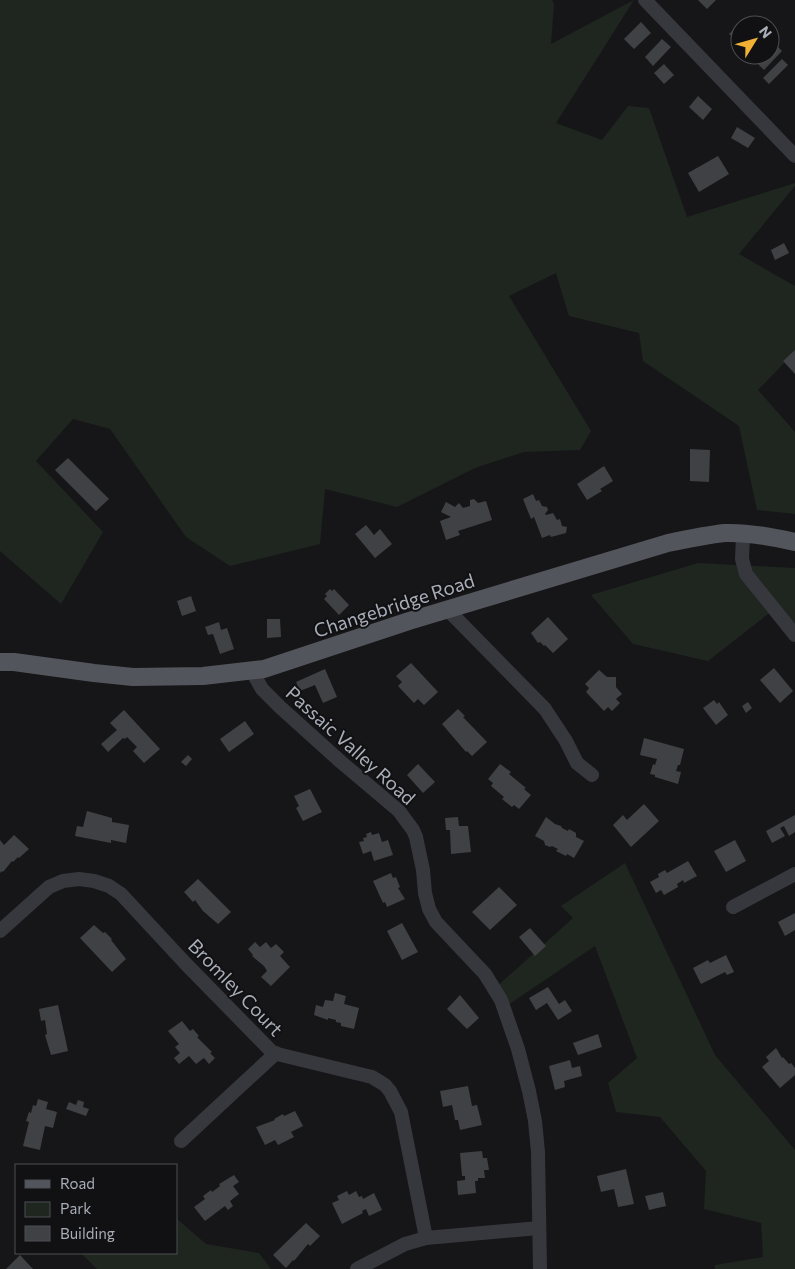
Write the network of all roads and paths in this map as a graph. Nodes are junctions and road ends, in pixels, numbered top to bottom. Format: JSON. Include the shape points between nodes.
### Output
{"nodes":[{"id":1,"x":645,"y":0,"type":"edge"},
{"id":2,"x":795,"y":156,"type":"edge"},
{"id":3,"x":743,"y":534,"type":"junction"},
{"id":4,"x":795,"y":542,"type":"edge"},
{"id":5,"x":448,"y":610,"type":"junction"},
{"id":6,"x":795,"y":635,"type":"edge"},
{"id":7,"x":0,"y":662,"type":"edge"},
{"id":8,"x":252,"y":671,"type":"junction"},
{"id":9,"x":592,"y":775,"type":"dead end"},
{"id":10,"x":795,"y":874,"type":"edge"},
{"id":11,"x":733,"y":907,"type":"dead end"},
{"id":12,"x":0,"y":931,"type":"edge"},
{"id":13,"x":276,"y":1053,"type":"junction"},
{"id":14,"x":181,"y":1141,"type":"dead end"},
{"id":15,"x":539,"y":1228,"type":"junction"},
{"id":16,"x":426,"y":1238,"type":"junction"},
{"id":17,"x":357,"y":1269,"type":"edge"},
{"id":18,"x":540,"y":1269,"type":"edge"}],
"edges":[{"from":1,"to":2,"type":"street"},
{"from":3,"to":4,"type":"main road","name":"Changebridge Road"},
{"from":3,"to":5,"type":"main road","name":"Changebridge Road","via":[[700,536],[668,543]]},
{"from":3,"to":6,"type":"street","via":[[742,559],[746,574]]},
{"from":5,"to":8,"type":"main road","name":"Changebridge Road"},
{"from":5,"to":9,"type":"street","via":[[545,709],[577,764]]},
{"from":7,"to":8,"type":"main road","name":"Changebridge Road","via":[[133,677],[203,676]]},
{"from":8,"to":15,"type":"street","name":"Passaic Valley Road","via":[[262,689],[280,707],[399,811],[416,837],[425,894],[436,922],[485,974],[501,1000],[518,1049],[535,1121]]},
{"from":10,"to":11,"type":"street"},
{"from":12,"to":13,"type":"street","name":"Bromley Court","via":[[56,883],[78,879],[109,886],[121,894]]},
{"from":13,"to":14,"type":"street"},
{"from":13,"to":16,"type":"street","name":"Bromley Court","via":[[372,1077],[385,1085],[401,1112]]},
{"from":15,"to":16,"type":"street"},
{"from":15,"to":18,"type":"street","name":"Passaic Valley Road"},
{"from":16,"to":17,"type":"street","via":[[405,1244]]}]}
